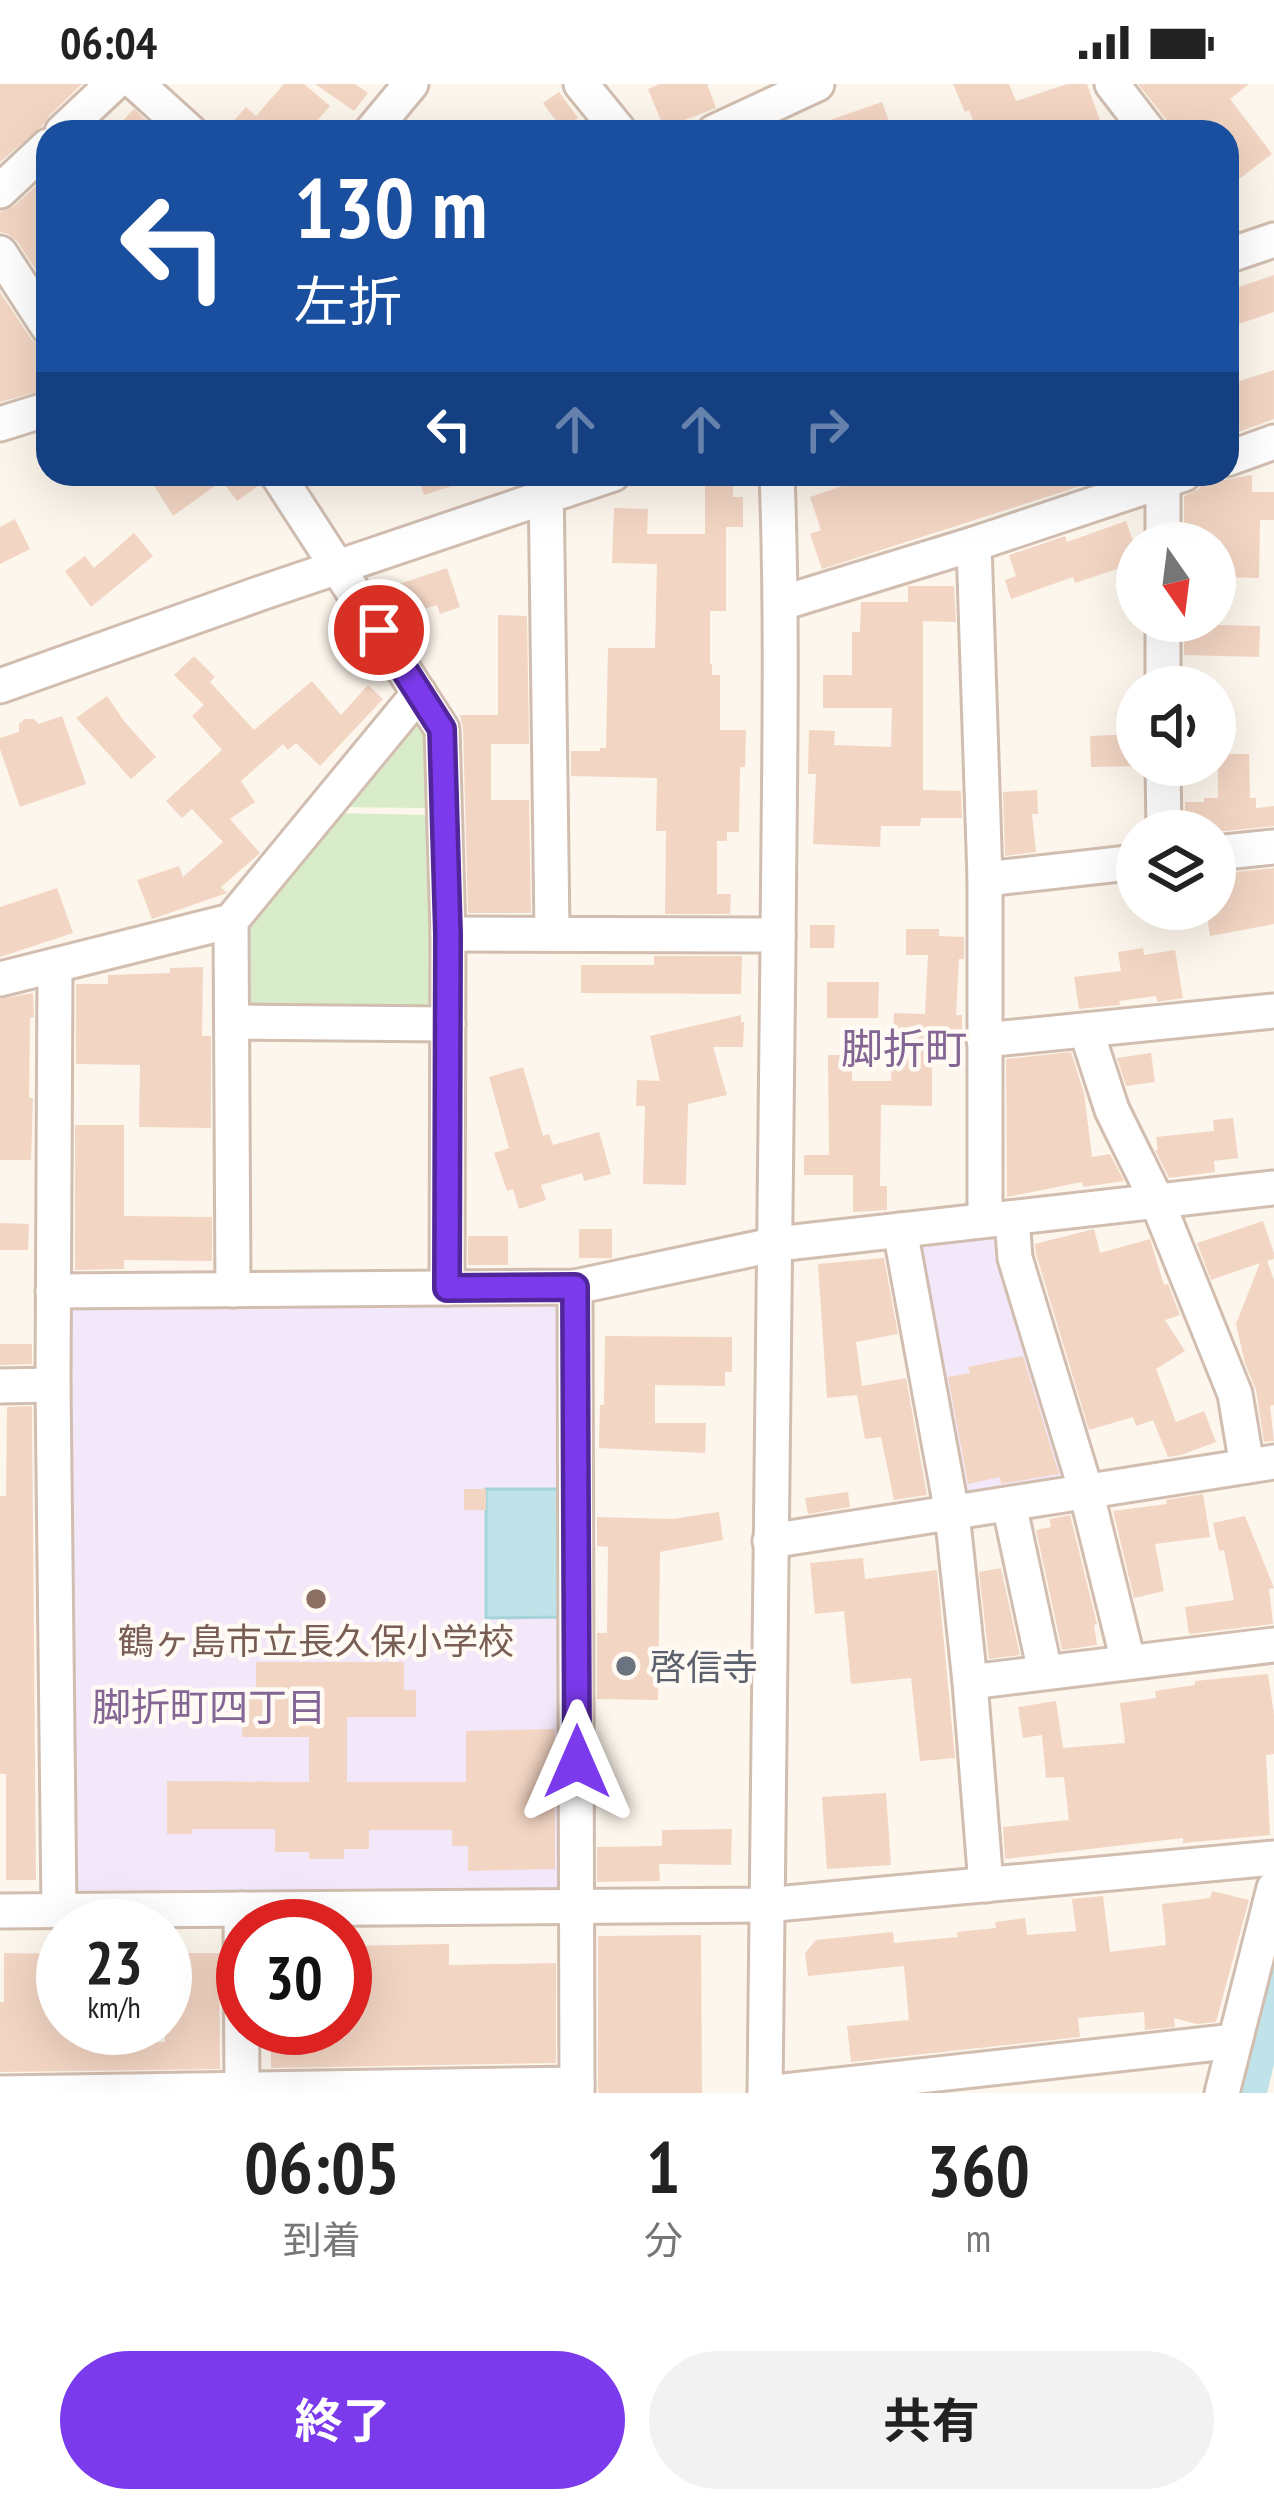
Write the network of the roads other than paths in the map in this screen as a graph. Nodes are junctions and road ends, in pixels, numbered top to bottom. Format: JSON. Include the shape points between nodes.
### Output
{"nodes":[{"id":1,"x":113,"y":84,"type":"edge"},
{"id":2,"x":137,"y":84,"type":"edge"},
{"id":3,"x":580,"y":84,"type":"edge"},
{"id":4,"x":817,"y":84,"type":"edge"},
{"id":5,"x":1112,"y":84,"type":"edge"},
{"id":6,"x":400,"y":88,"type":"edge"},
{"id":7,"x":75,"y":120,"type":"edge"},
{"id":8,"x":177,"y":120,"type":"edge"},
{"id":9,"x":379,"y":120,"type":"edge"},
{"id":10,"x":610,"y":120,"type":"edge"},
{"id":11,"x":740,"y":120,"type":"edge"},
{"id":12,"x":1140,"y":120,"type":"edge"},
{"id":13,"x":36,"y":157,"type":"edge"},
{"id":14,"x":0,"y":191,"type":"edge"},
{"id":15,"x":0,"y":253,"type":"edge"},
{"id":16,"x":36,"y":308,"type":"edge"},
{"id":17,"x":36,"y":413,"type":"edge"},
{"id":18,"x":0,"y":424,"type":"edge"},
{"id":19,"x":1274,"y":442,"type":"edge"},
{"id":20,"x":1239,"y":455,"type":"edge"},
{"id":21,"x":285,"y":486,"type":"edge"},
{"id":22,"x":547,"y":486,"type":"edge"},
{"id":23,"x":777,"y":486,"type":"edge"},
{"id":24,"x":1150,"y":486,"type":"edge"},
{"id":25,"x":1173,"y":486,"type":"edge"},
{"id":26,"x":1167,"y":522,"type":"edge"},
{"id":27,"x":974,"y":544,"type":"junction"},
{"id":28,"x":338,"y":567,"type":"junction"},
{"id":29,"x":782,"y":604,"type":"junction"},
{"id":30,"x":0,"y":686,"type":"edge"},
{"id":31,"x":419,"y":693,"type":"junction"},
{"id":32,"x":1274,"y":847,"type":"edge"},
{"id":33,"x":1236,"y":852,"type":"edge"},
{"id":34,"x":1116,"y":864,"type":"edge"},
{"id":35,"x":985,"y":879,"type":"junction"},
{"id":36,"x":231,"y":922,"type":"junction"},
{"id":37,"x":552,"y":932,"type":"junction"},
{"id":38,"x":448,"y":934,"type":"junction"},
{"id":39,"x":778,"y":935,"type":"junction"},
{"id":40,"x":55,"y":967,"type":"junction"},
{"id":41,"x":0,"y":980,"type":"edge"},
{"id":42,"x":1274,"y":1011,"type":"edge"},
{"id":43,"x":232,"y":1022,"type":"junction"},
{"id":44,"x":448,"y":1024,"type":"junction"},
{"id":45,"x":1087,"y":1030,"type":"junction"},
{"id":46,"x":984,"y":1040,"type":"junction"},
{"id":47,"x":1274,"y":1188,"type":"edge"},
{"id":48,"x":1157,"y":1201,"type":"junction"},
{"id":49,"x":998,"y":1219,"type":"junction"},
{"id":50,"x":900,"y":1230,"type":"junction"},
{"id":51,"x":777,"y":1244,"type":"junction"},
{"id":52,"x":575,"y":1287,"type":"junction"},
{"id":53,"x":447,"y":1288,"type":"junction"},
{"id":54,"x":233,"y":1290,"type":"junction"},
{"id":55,"x":52,"y":1291,"type":"junction"},
{"id":56,"x":53,"y":1385,"type":"junction"},
{"id":57,"x":0,"y":1386,"type":"edge"},
{"id":58,"x":1261,"y":1464,"type":"edge"},
{"id":59,"x":1085,"y":1491,"type":"junction"},
{"id":60,"x":1009,"y":1504,"type":"junction"},
{"id":61,"x":952,"y":1513,"type":"junction"},
{"id":62,"x":770,"y":1541,"type":"junction"},
{"id":63,"x":1274,"y":1645,"type":"edge"},
{"id":64,"x":1128,"y":1661,"type":"junction"},
{"id":65,"x":1045,"y":1672,"type":"junction"},
{"id":66,"x":970,"y":1682,"type":"junction"},
{"id":67,"x":1274,"y":1858,"type":"edge"},
{"id":68,"x":986,"y":1885,"type":"junction"},
{"id":69,"x":1274,"y":1888,"type":"edge"},
{"id":70,"x":59,"y":1899,"type":"edge"},
{"id":71,"x":578,"y":1905,"type":"junction"},
{"id":72,"x":766,"y":1905,"type":"junction"},
{"id":73,"x":372,"y":1907,"type":"edge"},
{"id":74,"x":36,"y":1910,"type":"edge"},
{"id":75,"x":0,"y":1911,"type":"edge"},
{"id":76,"x":1235,"y":2042,"type":"junction"},
{"id":77,"x":242,"y":2055,"type":"edge"},
{"id":78,"x":1010,"y":2080,"type":"edge"},
{"id":79,"x":577,"y":2088,"type":"edge"},
{"id":80,"x":412,"y":2090,"type":"edge"},
{"id":81,"x":242,"y":2091,"type":"edge"},
{"id":82,"x":0,"y":2092,"type":"edge"},
{"id":83,"x":38,"y":2093,"type":"edge"},
{"id":84,"x":765,"y":2093,"type":"edge"},
{"id":85,"x":1222,"y":2093,"type":"edge"}],
"edges":[{"from":1,"to":7,"type":"street"},
{"from":2,"to":8,"type":"street"},
{"from":3,"to":10,"type":"street"},
{"from":4,"to":11,"type":"street"},
{"from":5,"to":12,"type":"street"},
{"from":6,"to":9,"type":"street"},
{"from":13,"to":14,"type":"street"},
{"from":15,"to":16,"type":"street"},
{"from":17,"to":18,"type":"street"},
{"from":19,"to":20,"type":"street"},
{"from":21,"to":28,"type":"street"},
{"from":22,"to":28,"type":"street"},
{"from":22,"to":37,"type":"street"},
{"from":23,"to":29,"type":"street"},
{"from":24,"to":27,"type":"street"},
{"from":25,"to":26,"type":"street"},
{"from":27,"to":29,"type":"street"},
{"from":27,"to":35,"type":"street"},
{"from":28,"to":30,"type":"street"},
{"from":28,"to":31,"type":"street"},
{"from":29,"to":39,"type":"street"},
{"from":31,"to":36,"type":"street"},
{"from":31,"to":38,"type":"street","via":[[442,729]]},
{"from":32,"to":33,"type":"street"},
{"from":34,"to":35,"type":"street"},
{"from":35,"to":46,"type":"street"},
{"from":36,"to":40,"type":"street"},
{"from":36,"to":43,"type":"street"},
{"from":37,"to":38,"type":"street"},
{"from":37,"to":39,"type":"street"},
{"from":38,"to":44,"type":"street"},
{"from":39,"to":51,"type":"street"},
{"from":40,"to":41,"type":"street"},
{"from":40,"to":55,"type":"street"},
{"from":42,"to":45,"type":"street"},
{"from":43,"to":44,"type":"street"},
{"from":43,"to":54,"type":"street"},
{"from":44,"to":53,"type":"street"},
{"from":45,"to":46,"type":"street"},
{"from":45,"to":48,"type":"street","via":[[1112,1109]]},
{"from":46,"to":49,"type":"street"},
{"from":47,"to":48,"type":"street"},
{"from":48,"to":49,"type":"street"},
{"from":48,"to":58,"type":"street"},
{"from":49,"to":50,"type":"street"},
{"from":49,"to":59,"type":"street"},
{"from":50,"to":51,"type":"street"},
{"from":50,"to":61,"type":"street"},
{"from":51,"to":52,"type":"street"},
{"from":51,"to":62,"type":"street"},
{"from":52,"to":53,"type":"street"},
{"from":52,"to":71,"type":"street"},
{"from":53,"to":54,"type":"street"},
{"from":54,"to":55,"type":"street"},
{"from":55,"to":56,"type":"street"},
{"from":56,"to":57,"type":"street"},
{"from":56,"to":70,"type":"street"},
{"from":58,"to":59,"type":"street"},
{"from":59,"to":60,"type":"street"},
{"from":59,"to":64,"type":"street"},
{"from":60,"to":61,"type":"street"},
{"from":60,"to":65,"type":"street"},
{"from":61,"to":62,"type":"street"},
{"from":61,"to":66,"type":"street"},
{"from":62,"to":72,"type":"street"},
{"from":63,"to":64,"type":"street"},
{"from":64,"to":65,"type":"street"},
{"from":65,"to":66,"type":"street"},
{"from":66,"to":68,"type":"street"},
{"from":67,"to":68,"type":"street"},
{"from":68,"to":72,"type":"street"},
{"from":69,"to":76,"type":"street"},
{"from":71,"to":72,"type":"street"},
{"from":71,"to":73,"type":"street"},
{"from":71,"to":79,"type":"street"},
{"from":72,"to":84,"type":"street"},
{"from":74,"to":75,"type":"street"},
{"from":76,"to":78,"type":"street"},
{"from":76,"to":85,"type":"street"},
{"from":77,"to":81,"type":"street"},
{"from":78,"to":84,"type":"street"},
{"from":79,"to":80,"type":"street"},
{"from":80,"to":81,"type":"street"},
{"from":81,"to":83,"type":"street"},
{"from":82,"to":83,"type":"street"}]}
